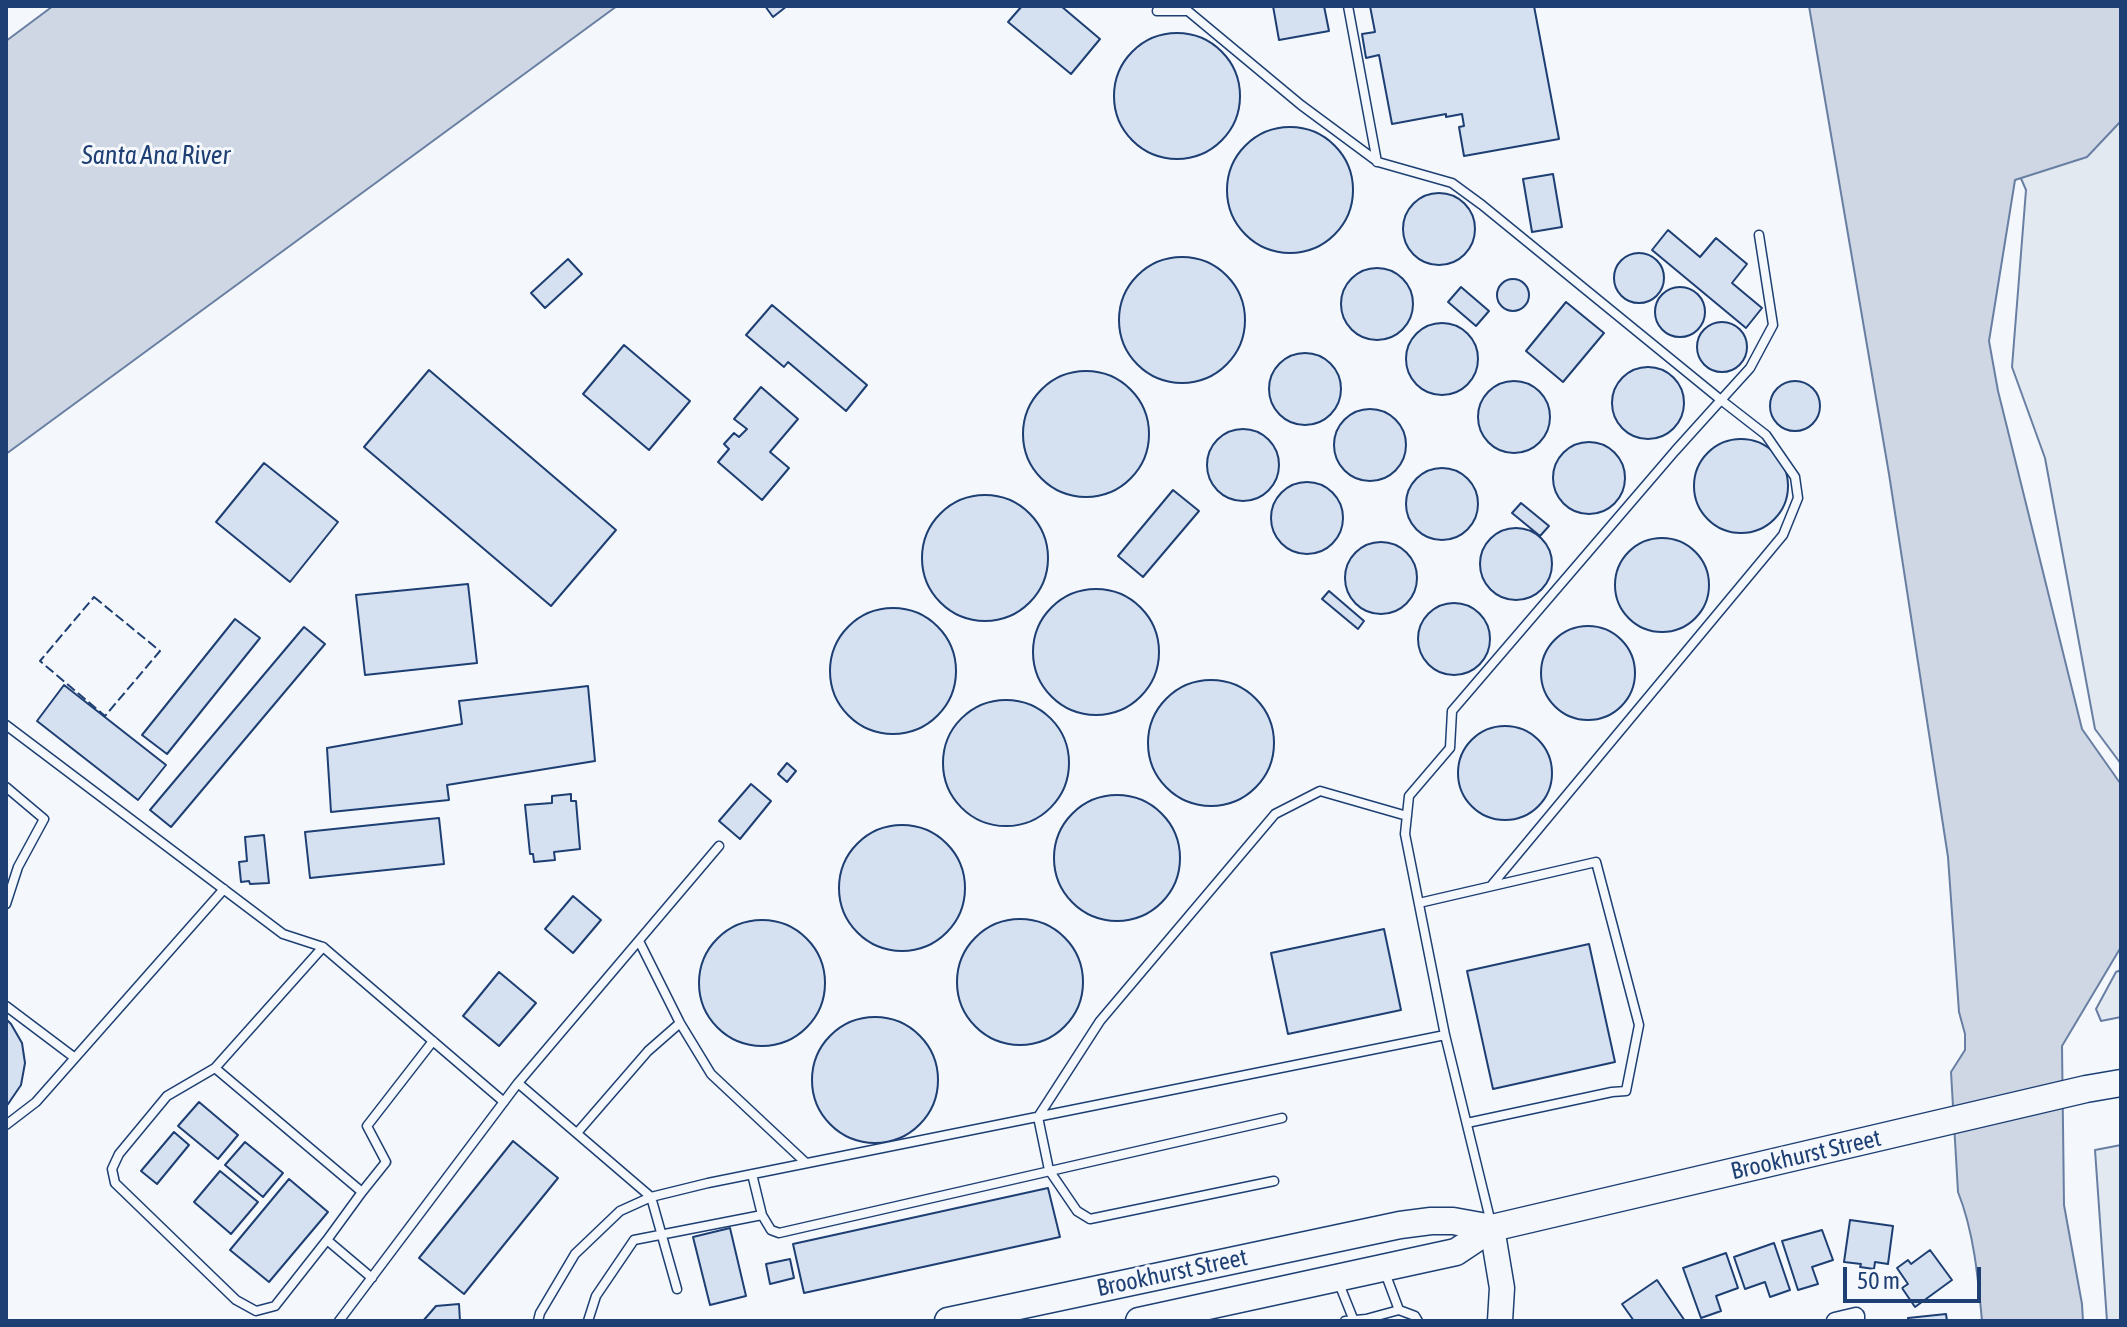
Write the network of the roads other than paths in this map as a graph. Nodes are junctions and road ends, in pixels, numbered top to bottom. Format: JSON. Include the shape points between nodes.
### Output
{"nodes":[{"id":1,"x":1348,"y":6,"type":"edge"},
{"id":2,"x":1157,"y":11,"type":"dead end"},
{"id":3,"x":1378,"y":162,"type":"junction"},
{"id":4,"x":1759,"y":235,"type":"dead end"},
{"id":5,"x":1721,"y":400,"type":"junction"},
{"id":6,"x":6,"y":725,"type":"edge"},
{"id":7,"x":6,"y":787,"type":"edge"},
{"id":8,"x":1407,"y":816,"type":"junction"},
{"id":9,"x":719,"y":846,"type":"dead end"},
{"id":10,"x":1491,"y":886,"type":"junction"},
{"id":11,"x":224,"y":889,"type":"junction"},
{"id":12,"x":1419,"y":903,"type":"junction"},
{"id":13,"x":6,"y":904,"type":"edge"},
{"id":14,"x":639,"y":941,"type":"junction"},
{"id":15,"x":323,"y":947,"type":"junction"},
{"id":16,"x":6,"y":1006,"type":"edge"},
{"id":17,"x":680,"y":1023,"type":"junction"},
{"id":18,"x":1445,"y":1035,"type":"junction"},
{"id":19,"x":433,"y":1041,"type":"junction"},
{"id":20,"x":75,"y":1058,"type":"junction"},
{"id":21,"x":215,"y":1068,"type":"junction"},
{"id":22,"x":518,"y":1083,"type":"junction"},
{"id":23,"x":2121,"y":1083,"type":"edge"},
{"id":24,"x":504,"y":1102,"type":"junction"},
{"id":25,"x":1038,"y":1117,"type":"junction"},
{"id":26,"x":1282,"y":1118,"type":"dead end"},
{"id":27,"x":1467,"y":1123,"type":"junction"},
{"id":28,"x":6,"y":1125,"type":"edge"},
{"id":29,"x":577,"y":1133,"type":"junction"},
{"id":30,"x":806,"y":1163,"type":"junction"},
{"id":31,"x":1049,"y":1170,"type":"junction"},
{"id":32,"x":752,"y":1174,"type":"junction"},
{"id":33,"x":1274,"y":1181,"type":"dead end"},
{"id":34,"x":362,"y":1192,"type":"junction"},
{"id":35,"x":651,"y":1197,"type":"junction"},
{"id":36,"x":762,"y":1215,"type":"junction"},
{"id":37,"x":1492,"y":1228,"type":"junction"},
{"id":38,"x":661,"y":1234,"type":"junction"},
{"id":39,"x":327,"y":1240,"type":"junction"},
{"id":40,"x":1384,"y":1268,"type":"junction"},
{"id":41,"x":372,"y":1278,"type":"junction"},
{"id":42,"x":1337,"y":1278,"type":"junction"},
{"id":43,"x":677,"y":1289,"type":"dead end"},
{"id":44,"x":1399,"y":1310,"type":"junction"},
{"id":45,"x":1856,"y":1319,"type":"edge"},
{"id":46,"x":339,"y":1321,"type":"edge"},
{"id":47,"x":538,"y":1321,"type":"edge"},
{"id":48,"x":588,"y":1321,"type":"edge"},
{"id":49,"x":948,"y":1321,"type":"edge"},
{"id":50,"x":1139,"y":1321,"type":"edge"},
{"id":51,"x":1345,"y":1321,"type":"edge"},
{"id":52,"x":1354,"y":1321,"type":"edge"},
{"id":53,"x":1418,"y":1321,"type":"edge"},
{"id":54,"x":1500,"y":1321,"type":"edge"},
{"id":55,"x":1835,"y":1321,"type":"edge"}],
"edges":[{"from":1,"to":3,"type":"lane"},
{"from":2,"to":3,"type":"lane","via":[[1188,11]]},
{"from":3,"to":5,"type":"lane","via":[[1452,183]]},
{"from":4,"to":5,"type":"lane","via":[[1773,325],[1750,368]]},
{"from":5,"to":8,"type":"lane","via":[[1452,711],[1450,748],[1409,796]]},
{"from":5,"to":10,"type":"lane","via":[[1766,435],[1795,477],[1798,498],[1783,535]]},
{"from":6,"to":11,"type":"lane"},
{"from":7,"to":13,"type":"lane","via":[[44,819],[18,867]]},
{"from":8,"to":12,"type":"lane","via":[[1405,834]]},
{"from":8,"to":25,"type":"lane","via":[[1320,791],[1275,814],[1100,1021]]},
{"from":9,"to":14,"type":"lane"},
{"from":10,"to":12,"type":"lane"},
{"from":10,"to":27,"type":"lane","via":[[1596,862],[1639,1025],[1626,1091]]},
{"from":11,"to":15,"type":"lane","via":[[283,934]]},
{"from":11,"to":20,"type":"lane"},
{"from":12,"to":18,"type":"lane"},
{"from":14,"to":17,"type":"lane"},
{"from":14,"to":22,"type":"lane"},
{"from":15,"to":19,"type":"lane"},
{"from":15,"to":21,"type":"lane"},
{"from":16,"to":20,"type":"lane"},
{"from":17,"to":29,"type":"lane","via":[[648,1051]]},
{"from":17,"to":30,"type":"lane","via":[[711,1074]]},
{"from":18,"to":25,"type":"lane"},
{"from":18,"to":27,"type":"lane"},
{"from":19,"to":24,"type":"lane"},
{"from":19,"to":34,"type":"lane","via":[[367,1126],[386,1162]]},
{"from":20,"to":28,"type":"lane","via":[[36,1102]]},
{"from":21,"to":34,"type":"lane"},
{"from":21,"to":39,"type":"lane","via":[[167,1096],[119,1154],[112,1169],[115,1183],[236,1300],[256,1311],[275,1306]]},
{"from":22,"to":24,"type":"lane"},
{"from":22,"to":29,"type":"lane"},
{"from":23,"to":37,"type":"main road","name":"Brookhurst Street"},
{"from":24,"to":41,"type":"lane"},
{"from":25,"to":30,"type":"lane"},
{"from":25,"to":31,"type":"lane"},
{"from":26,"to":31,"type":"lane"},
{"from":27,"to":37,"type":"lane"},
{"from":29,"to":35,"type":"lane"},
{"from":30,"to":32,"type":"lane"},
{"from":31,"to":33,"type":"lane","via":[[1077,1211],[1090,1219]]},
{"from":31,"to":36,"type":"lane","via":[[779,1233]]},
{"from":32,"to":35,"type":"lane"},
{"from":32,"to":36,"type":"lane"},
{"from":34,"to":39,"type":"lane"},
{"from":35,"to":38,"type":"lane"},
{"from":35,"to":47,"type":"lane","via":[[620,1211],[575,1254]]},
{"from":36,"to":38,"type":"lane"},
{"from":37,"to":40,"type":"main road","name":"Brookhurst Street","via":[[1456,1252]]},
{"from":37,"to":49,"type":"main road","name":"Brookhurst Street","via":[[1453,1221],[1400,1225]]},
{"from":37,"to":54,"type":"street","via":[[1502,1288]]},
{"from":38,"to":43,"type":"lane"},
{"from":38,"to":48,"type":"lane","via":[[634,1240],[596,1296]]},
{"from":39,"to":41,"type":"lane"},
{"from":40,"to":42,"type":"main road","name":"Brookhurst Street"},
{"from":40,"to":44,"type":"lane"},
{"from":41,"to":46,"type":"lane"},
{"from":42,"to":50,"type":"main road","name":"Brookhurst Street"},
{"from":42,"to":52,"type":"lane"},
{"from":44,"to":52,"type":"lane"},
{"from":44,"to":53,"type":"lane"},
{"from":45,"to":55,"type":"street"},
{"from":51,"to":52,"type":"lane"}]}
